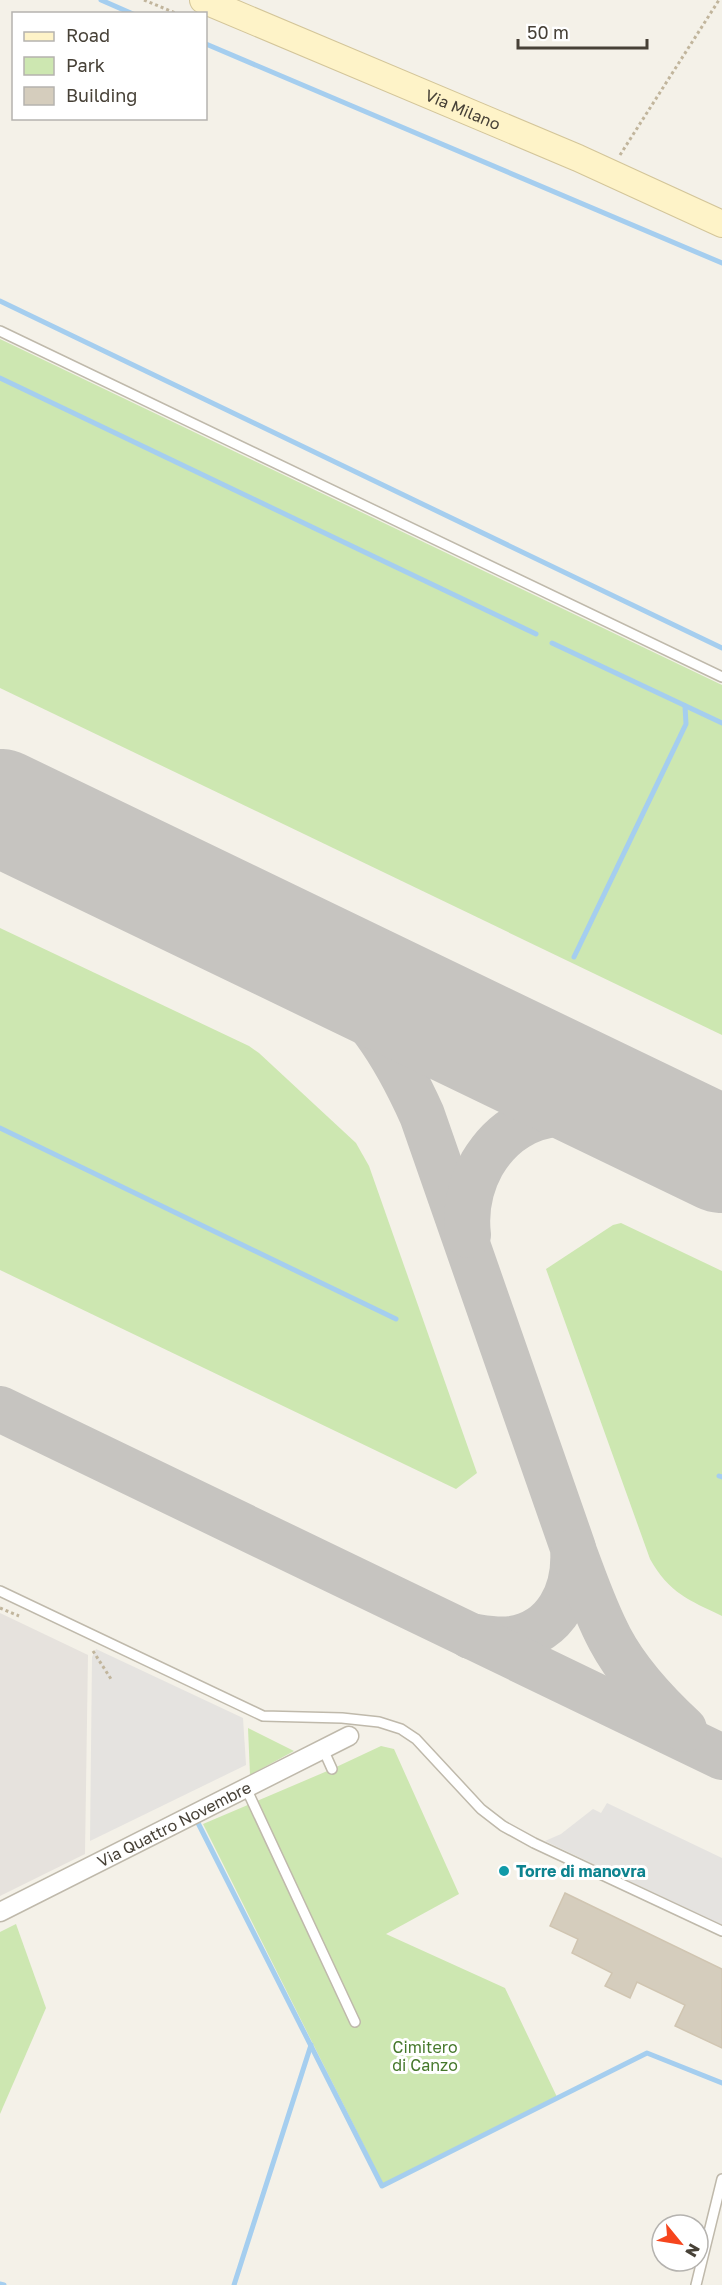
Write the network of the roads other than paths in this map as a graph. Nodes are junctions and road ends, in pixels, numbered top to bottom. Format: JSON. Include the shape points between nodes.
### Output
{"nodes":[{"id":1,"x":203,"y":0,"type":"edge"},
{"id":2,"x":722,"y":224,"type":"edge"},
{"id":3,"x":0,"y":331,"type":"edge"},
{"id":4,"x":722,"y":676,"type":"edge"},
{"id":5,"x":0,"y":1591,"type":"edge"},
{"id":6,"x":351,"y":1728,"type":"junction"},
{"id":7,"x":323,"y":1749,"type":"junction"},
{"id":8,"x":332,"y":1769,"type":"dead end"},
{"id":9,"x":246,"y":1788,"type":"junction"},
{"id":10,"x":0,"y":1912,"type":"edge"},
{"id":11,"x":722,"y":1932,"type":"edge"},
{"id":12,"x":355,"y":2022,"type":"dead end"},
{"id":13,"x":722,"y":2179,"type":"edge"},
{"id":14,"x":696,"y":2285,"type":"edge"}],
"edges":[{"from":1,"to":2,"type":"street","name":"Via Milano"},
{"from":3,"to":4,"type":"lane"},
{"from":5,"to":6,"type":"lane","via":[[263,1716]]},
{"from":6,"to":7,"type":"street","name":"Via Quattro Novembre"},
{"from":6,"to":11,"type":"lane","via":[[379,1722],[401,1729],[416,1739],[481,1809],[503,1826]]},
{"from":7,"to":8,"type":"lane"},
{"from":7,"to":9,"type":"street","name":"Via Quattro Novembre"},
{"from":9,"to":10,"type":"street","name":"Via Quattro Novembre"},
{"from":9,"to":12,"type":"lane"},
{"from":13,"to":14,"type":"lane"}]}
